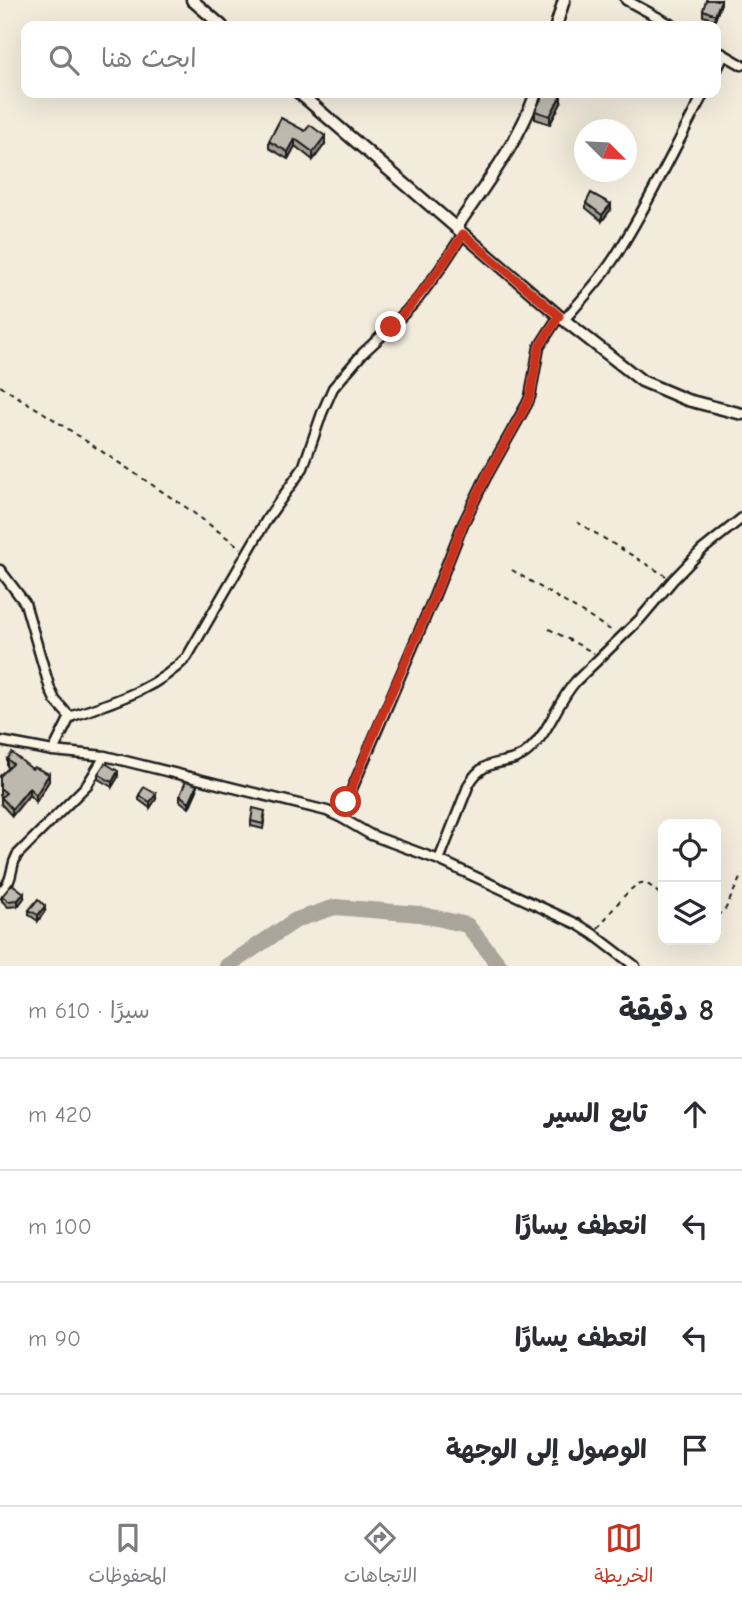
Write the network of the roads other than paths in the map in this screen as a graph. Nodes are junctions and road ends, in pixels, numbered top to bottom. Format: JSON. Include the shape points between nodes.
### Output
{"nodes":[{"id":1,"x":192,"y":0,"type":"edge"},
{"id":2,"x":564,"y":0,"type":"edge"},
{"id":3,"x":626,"y":0,"type":"edge"},
{"id":4,"x":216,"y":21,"type":"edge"},
{"id":5,"x":558,"y":21,"type":"edge"},
{"id":6,"x":665,"y":21,"type":"edge"},
{"id":7,"x":721,"y":53,"type":"edge"},
{"id":8,"x":724,"y":55,"type":"junction"},
{"id":9,"x":721,"y":61,"type":"edge"},
{"id":10,"x":742,"y":65,"type":"edge"},
{"id":11,"x":305,"y":98,"type":"edge"},
{"id":12,"x":534,"y":98,"type":"edge"},
{"id":13,"x":701,"y":98,"type":"edge"},
{"id":14,"x":459,"y":231,"type":"junction"},
{"id":15,"x":562,"y":318,"type":"junction"},
{"id":16,"x":742,"y":414,"type":"edge"},
{"id":17,"x":742,"y":518,"type":"edge"},
{"id":18,"x":0,"y":570,"type":"edge"},
{"id":19,"x":70,"y":717,"type":"junction"},
{"id":20,"x":0,"y":741,"type":"edge"},
{"id":21,"x":53,"y":751,"type":"junction"},
{"id":22,"x":104,"y":757,"type":"junction"},
{"id":23,"x":340,"y":817,"type":"junction"},
{"id":24,"x":439,"y":860,"type":"junction"},
{"id":25,"x":0,"y":893,"type":"edge"},
{"id":26,"x":635,"y":966,"type":"edge"}],
"edges":[{"from":1,"to":4,"type":"street"},
{"from":2,"to":5,"type":"street"},
{"from":3,"to":6,"type":"street"},
{"from":7,"to":8,"type":"street"},
{"from":8,"to":9,"type":"street"},
{"from":8,"to":10,"type":"street"},
{"from":11,"to":14,"type":"street"},
{"from":12,"to":14,"type":"street"},
{"from":13,"to":15,"type":"street","via":[[622,246],[600,278]]},
{"from":14,"to":15,"type":"street"},
{"from":14,"to":19,"type":"street","via":[[440,269],[417,300],[333,388],[303,468],[267,519],[187,657],[153,685]]},
{"from":15,"to":16,"type":"street","via":[[642,381],[687,400]]},
{"from":15,"to":23,"type":"street","via":[[539,347],[530,397],[463,524]]},
{"from":17,"to":24,"type":"street","via":[[702,550],[567,691],[531,749],[476,772]]},
{"from":18,"to":19,"type":"street","via":[[24,603],[50,689]]},
{"from":19,"to":21,"type":"street"},
{"from":20,"to":21,"type":"street"},
{"from":21,"to":22,"type":"street"},
{"from":22,"to":23,"type":"street"},
{"from":22,"to":25,"type":"street","via":[[87,785],[17,855],[11,879]]},
{"from":23,"to":24,"type":"street","via":[[371,835]]},
{"from":24,"to":26,"type":"street","via":[[560,916]]}]}
